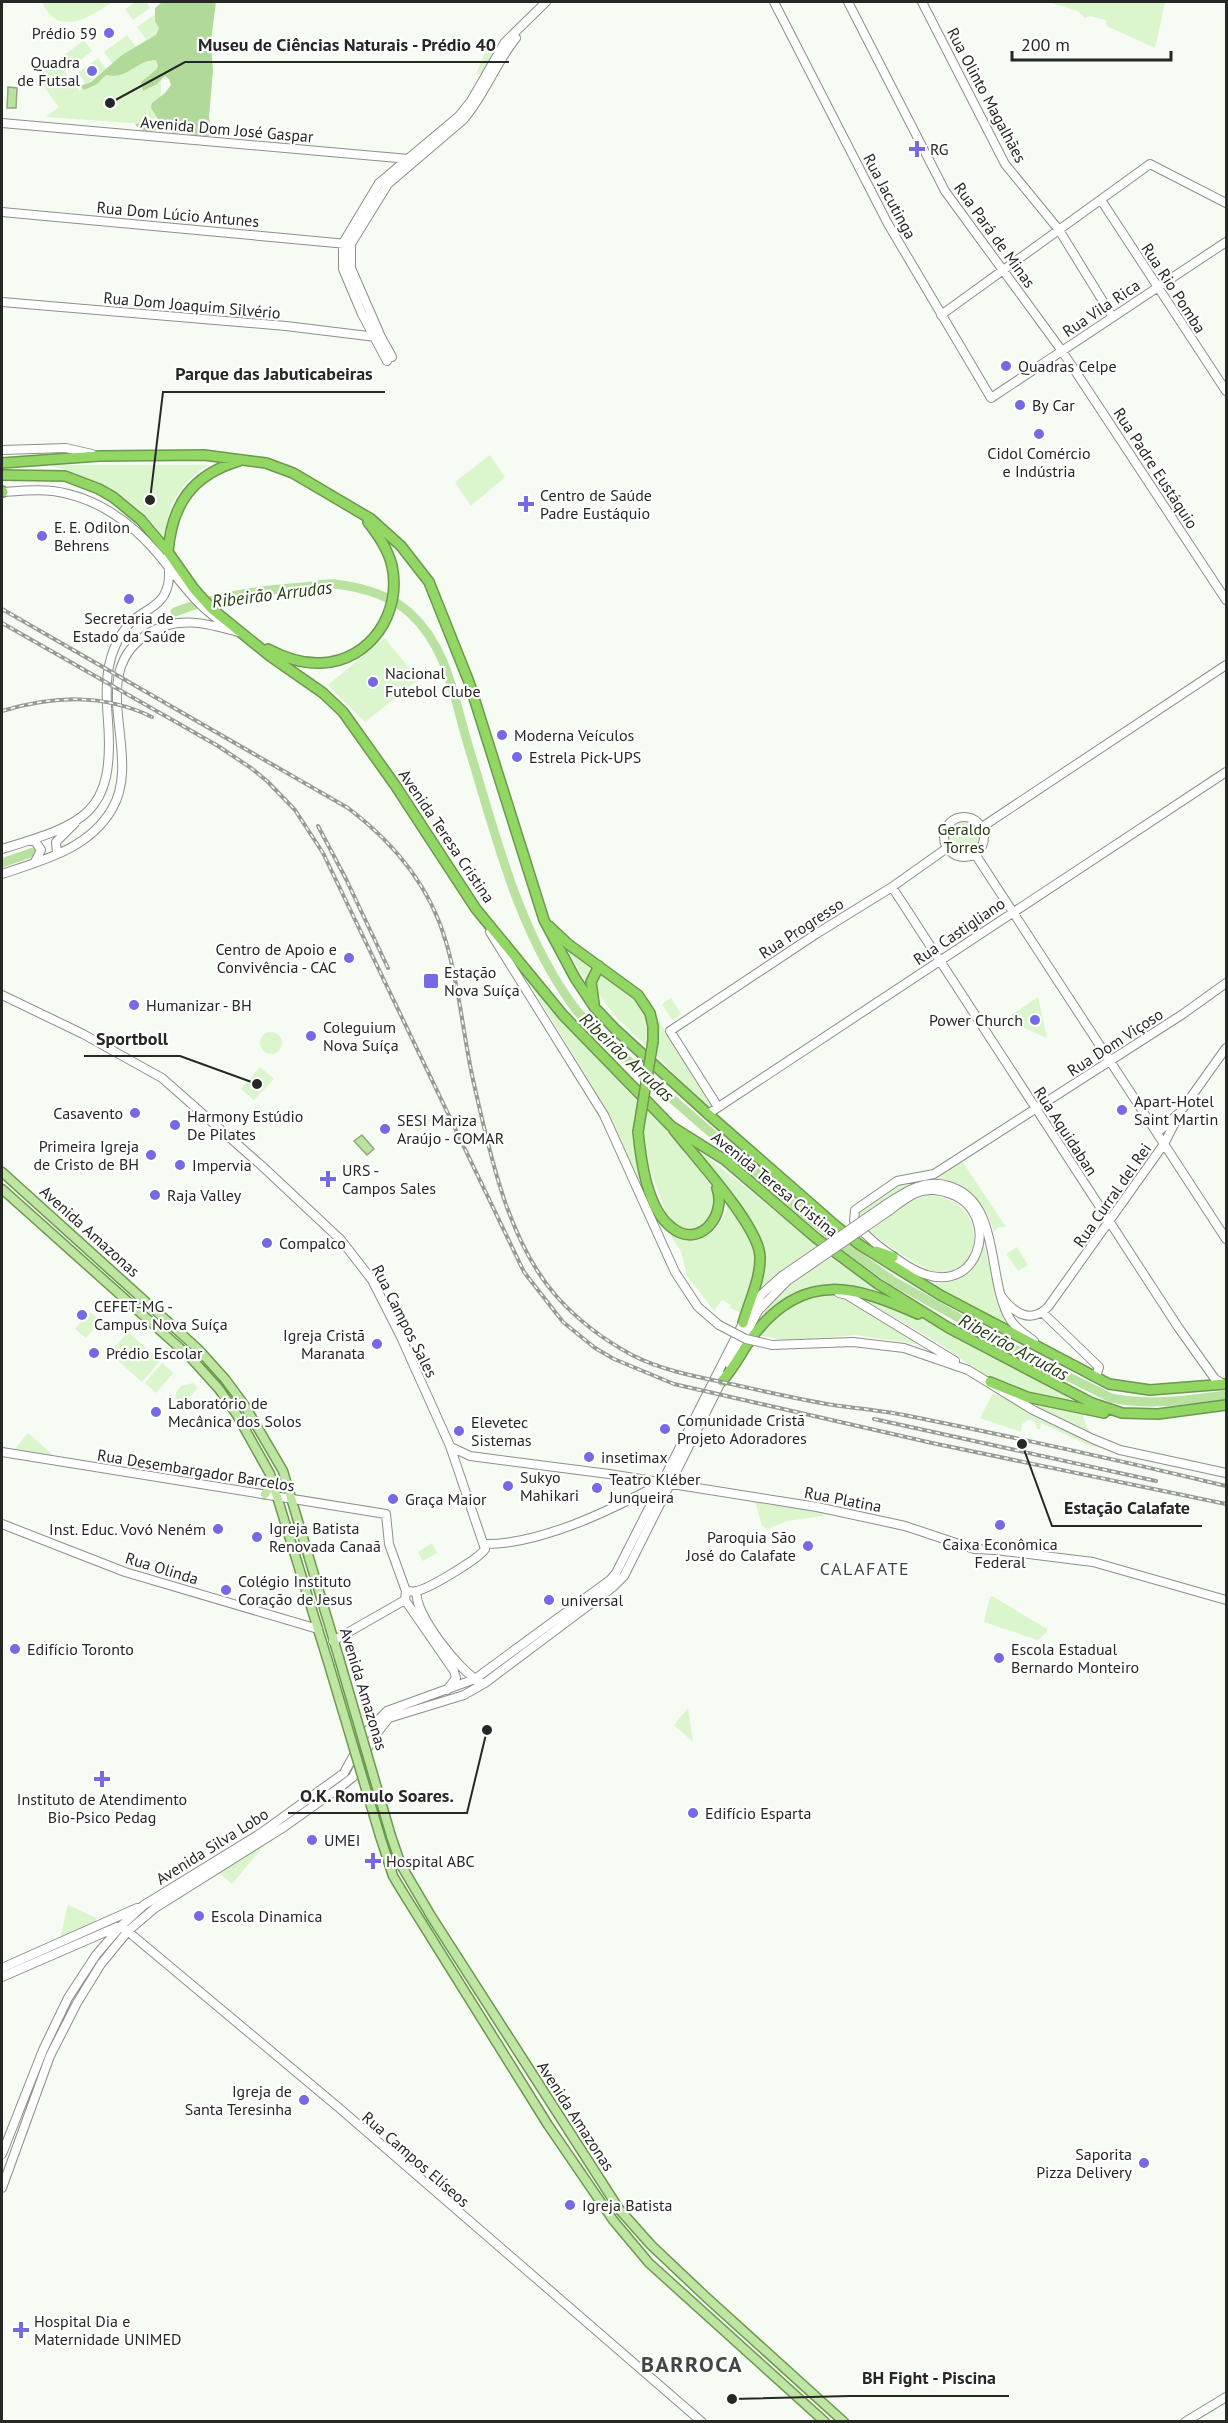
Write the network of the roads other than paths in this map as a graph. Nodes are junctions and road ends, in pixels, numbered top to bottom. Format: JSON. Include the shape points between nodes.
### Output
{"nodes":[{"id":1,"x":546,"y":2,"type":"edge"},
{"id":2,"x":553,"y":2,"type":"edge"},
{"id":3,"x":774,"y":2,"type":"edge"},
{"id":4,"x":848,"y":2,"type":"edge"},
{"id":5,"x":922,"y":2,"type":"edge"},
{"id":6,"x":2,"y":123,"type":"edge"},
{"id":7,"x":410,"y":160,"type":"junction"},
{"id":8,"x":1101,"y":200,"type":"junction"},
{"id":9,"x":1227,"y":203,"type":"edge"},
{"id":10,"x":2,"y":212,"type":"edge"},
{"id":11,"x":1059,"y":230,"type":"junction"},
{"id":12,"x":1227,"y":242,"type":"edge"},
{"id":13,"x":347,"y":244,"type":"junction"},
{"id":14,"x":1004,"y":271,"type":"junction"},
{"id":15,"x":1156,"y":286,"type":"junction"},
{"id":16,"x":2,"y":302,"type":"edge"},
{"id":17,"x":941,"y":315,"type":"junction"},
{"id":18,"x":1112,"y":316,"type":"junction"},
{"id":19,"x":377,"y":337,"type":"junction"},
{"id":20,"x":1062,"y":351,"type":"junction"},
{"id":21,"x":390,"y":359,"type":"dead end"},
{"id":22,"x":1227,"y":391,"type":"edge"},
{"id":23,"x":992,"y":398,"type":"joint"},
{"id":24,"x":2,"y":450,"type":"edge"},
{"id":25,"x":99,"y":456,"type":"junction"},
{"id":26,"x":241,"y":460,"type":"junction"},
{"id":27,"x":2,"y":463,"type":"edge"},
{"id":28,"x":2,"y":475,"type":"edge"},
{"id":29,"x":2,"y":491,"type":"edge"},
{"id":30,"x":361,"y":513,"type":"junction"},
{"id":31,"x":168,"y":552,"type":"junction"},
{"id":32,"x":168,"y":567,"type":"junction"},
{"id":33,"x":191,"y":590,"type":"junction"},
{"id":34,"x":1227,"y":600,"type":"edge"},
{"id":35,"x":238,"y":632,"type":"junction"},
{"id":36,"x":1227,"y":665,"type":"edge"},
{"id":37,"x":1227,"y":772,"type":"edge"},
{"id":38,"x":78,"y":819,"type":"junction"},
{"id":39,"x":982,"y":827,"type":"junction"},
{"id":40,"x":27,"y":841,"type":"junction"},
{"id":41,"x":947,"y":848,"type":"junction"},
{"id":42,"x":2,"y":849,"type":"edge"},
{"id":43,"x":61,"y":852,"type":"junction"},
{"id":44,"x":975,"y":854,"type":"junction"},
{"id":45,"x":35,"y":862,"type":"junction"},
{"id":46,"x":2,"y":874,"type":"edge"},
{"id":47,"x":892,"y":887,"type":"junction"},
{"id":48,"x":476,"y":909,"type":"junction"},
{"id":49,"x":1012,"y":912,"type":"junction"},
{"id":50,"x":544,"y":920,"type":"junction"},
{"id":51,"x":940,"y":961,"type":"junction"},
{"id":52,"x":598,"y":966,"type":"junction"},
{"id":53,"x":1227,"y":983,"type":"edge"},
{"id":54,"x":2,"y":995,"type":"edge"},
{"id":55,"x":595,"y":1008,"type":"junction"},
{"id":56,"x":1227,"y":1048,"type":"edge"},
{"id":57,"x":1110,"y":1061,"type":"junction"},
{"id":58,"x":718,"y":1107,"type":"junction"},
{"id":59,"x":1034,"y":1109,"type":"junction"},
{"id":60,"x":1181,"y":1111,"type":"junction"},
{"id":61,"x":708,"y":1114,"type":"junction"},
{"id":62,"x":671,"y":1126,"type":"junction"},
{"id":63,"x":1157,"y":1133,"type":"junction"},
{"id":64,"x":1164,"y":1143,"type":"junction"},
{"id":65,"x":2,"y":1172,"type":"edge"},
{"id":66,"x":714,"y":1180,"type":"junction"},
{"id":67,"x":2,"y":1189,"type":"edge"},
{"id":68,"x":887,"y":1208,"type":"junction"},
{"id":69,"x":1110,"y":1222,"type":"junction"},
{"id":70,"x":1227,"y":1239,"type":"edge"},
{"id":71,"x":860,"y":1245,"type":"junction"},
{"id":72,"x":893,"y":1257,"type":"junction"},
{"id":73,"x":785,"y":1278,"type":"junction"},
{"id":74,"x":826,"y":1290,"type":"junction"},
{"id":75,"x":1001,"y":1296,"type":"junction"},
{"id":76,"x":1042,"y":1312,"type":"junction"},
{"id":77,"x":743,"y":1323,"type":"junction"},
{"id":78,"x":950,"y":1328,"type":"junction"},
{"id":79,"x":1058,"y":1358,"type":"junction"},
{"id":80,"x":968,"y":1370,"type":"junction"},
{"id":81,"x":1096,"y":1377,"type":"junction"},
{"id":82,"x":722,"y":1381,"type":"junction"},
{"id":83,"x":990,"y":1382,"type":"junction"},
{"id":84,"x":1226,"y":1384,"type":"edge"},
{"id":85,"x":1057,"y":1385,"type":"junction"},
{"id":86,"x":1227,"y":1405,"type":"edge"},
{"id":87,"x":1087,"y":1409,"type":"junction"},
{"id":88,"x":1122,"y":1413,"type":"junction"},
{"id":89,"x":450,"y":1446,"type":"junction"},
{"id":90,"x":2,"y":1452,"type":"edge"},
{"id":91,"x":470,"y":1456,"type":"junction"},
{"id":92,"x":458,"y":1467,"type":"junction"},
{"id":93,"x":1227,"y":1473,"type":"edge"},
{"id":94,"x":636,"y":1480,"type":"junction"},
{"id":95,"x":273,"y":1482,"type":"junction"},
{"id":96,"x":665,"y":1484,"type":"junction"},
{"id":97,"x":265,"y":1494,"type":"junction"},
{"id":98,"x":641,"y":1495,"type":"junction"},
{"id":99,"x":278,"y":1496,"type":"junction"},
{"id":100,"x":292,"y":1498,"type":"junction"},
{"id":101,"x":652,"y":1501,"type":"junction"},
{"id":102,"x":2,"y":1524,"type":"edge"},
{"id":103,"x":484,"y":1544,"type":"junction"},
{"id":104,"x":417,"y":1592,"type":"junction"},
{"id":105,"x":406,"y":1595,"type":"junction"},
{"id":106,"x":1227,"y":1600,"type":"edge"},
{"id":107,"x":318,"y":1629,"type":"junction"},
{"id":108,"x":435,"y":1633,"type":"junction"},
{"id":109,"x":333,"y":1641,"type":"junction"},
{"id":110,"x":445,"y":1660,"type":"junction"},
{"id":111,"x":475,"y":1679,"type":"junction"},
{"id":112,"x":485,"y":1683,"type":"junction"},
{"id":113,"x":446,"y":1691,"type":"junction"},
{"id":114,"x":262,"y":1837,"type":"junction"},
{"id":115,"x":144,"y":1905,"type":"junction"},
{"id":116,"x":106,"y":1922,"type":"junction"},
{"id":117,"x":124,"y":1928,"type":"junction"},
{"id":118,"x":98,"y":1935,"type":"junction"},
{"id":119,"x":87,"y":1940,"type":"junction"},
{"id":120,"x":96,"y":1955,"type":"junction"},
{"id":121,"x":2,"y":1968,"type":"edge"},
{"id":122,"x":2,"y":1977,"type":"edge"},
{"id":123,"x":2,"y":2154,"type":"edge"},
{"id":124,"x":2,"y":2188,"type":"edge"},
{"id":125,"x":1227,"y":2397,"type":"edge"},
{"id":126,"x":702,"y":2421,"type":"edge"},
{"id":127,"x":825,"y":2421,"type":"edge"},
{"id":128,"x":844,"y":2421,"type":"edge"},
{"id":129,"x":1185,"y":2421,"type":"edge"}],
"edges":[{"from":1,"to":7,"type":"street","via":[[505,42],[459,116]]},
{"from":2,"to":7,"type":"street","via":[[510,45],[482,96],[463,120]]},
{"from":3,"to":17,"type":"street","name":"Rua Jacutinga","via":[[888,224]]},
{"from":4,"to":14,"type":"street","name":"Rua Pará de Minas","via":[[945,191]]},
{"from":5,"to":11,"type":"street","name":"Rua Olinto Magalhães","via":[[1005,164]]},
{"from":6,"to":7,"type":"street","name":"Avenida Dom José Gaspar"},
{"from":7,"to":13,"type":"street","via":[[384,189]]},
{"from":8,"to":9,"type":"street","via":[[1150,164]]},
{"from":8,"to":11,"type":"street"},
{"from":8,"to":15,"type":"street","name":"Rua Rio Pomba"},
{"from":10,"to":13,"type":"street","name":"Rua Dom Lúcio Antunes"},
{"from":11,"to":14,"type":"street"},
{"from":11,"to":18,"type":"street","name":"Rua Olinto Magalhães"},
{"from":12,"to":15,"type":"street","name":"Rua Vila Rica"},
{"from":13,"to":19,"type":"street","via":[[351,268]]},
{"from":14,"to":17,"type":"street"},
{"from":14,"to":20,"type":"street","name":"Rua Pará de Minas"},
{"from":15,"to":18,"type":"street","name":"Rua Vila Rica"},
{"from":15,"to":22,"type":"street","name":"Rua Rio Pomba"},
{"from":16,"to":19,"type":"street","name":"Rua Dom Joaquim Silvério"},
{"from":17,"to":23,"type":"street","name":"Rua Jacutinga"},
{"from":18,"to":20,"type":"street","name":"Rua Vila Rica"},
{"from":19,"to":21,"type":"street"},
{"from":20,"to":23,"type":"street","name":"Rua Vila Rica"},
{"from":20,"to":34,"type":"street","name":"Rua Padre Eustáquio"},
{"from":24,"to":25,"type":"street","via":[[66,448]]},
{"from":25,"to":26,"type":"highway","via":[[204,455]]},
{"from":25,"to":27,"type":"highway"},
{"from":26,"to":30,"type":"highway","via":[[266,463],[293,473]]},
{"from":26,"to":31,"type":"highway","via":[[208,475],[194,487],[174,515]]},
{"from":28,"to":31,"type":"highway","via":[[65,476],[99,489],[141,520]]},
{"from":29,"to":32,"type":"street","via":[[51,491],[95,503],[132,526]]},
{"from":30,"to":35,"type":"highway","via":[[387,551],[394,596],[391,612],[365,646],[335,662],[298,662]]},
{"from":30,"to":50,"type":"highway","name":"Avenida Teresa Cristina","via":[[397,542],[429,582],[469,682]]},
{"from":31,"to":32,"type":"street"},
{"from":31,"to":33,"type":"highway"},
{"from":32,"to":33,"type":"street"},
{"from":32,"to":38,"type":"street","via":[[167,590],[161,601],[132,622],[113,651],[107,698],[109,767],[97,804]]},
{"from":33,"to":35,"type":"highway"},
{"from":35,"to":43,"type":"street","via":[[196,622],[169,624],[130,647],[119,670],[119,794],[90,836]]},
{"from":35,"to":48,"type":"highway","name":"Avenida Teresa Cristina","via":[[343,712]]},
{"from":36,"to":39,"type":"street"},
{"from":37,"to":49,"type":"street","name":"Rua Castigliano"},
{"from":38,"to":40,"type":"street"},
{"from":38,"to":43,"type":"street","via":[[61,837]]},
{"from":39,"to":41,"type":"street","via":[[969,818],[953,820],[944,833]]},
{"from":39,"to":44,"type":"street","via":[[984,842]]},
{"from":40,"to":42,"type":"street"},
{"from":40,"to":45,"type":"street","via":[[35,841],[41,850]]},
{"from":41,"to":44,"type":"street","via":[[959,857]]},
{"from":41,"to":47,"type":"street","name":"Rua Progresso"},
{"from":43,"to":45,"type":"street"},
{"from":44,"to":49,"type":"street"},
{"from":45,"to":46,"type":"street"},
{"from":47,"to":51,"type":"street","name":"Rua Aquidaban"},
{"from":47,"to":58,"type":"street","name":"Rua Progresso","via":[[670,1031]]},
{"from":48,"to":62,"type":"highway","name":"Avenida Teresa Cristina","via":[[563,1015]]},
{"from":48,"to":80,"type":"street","bridge":true,"via":[[604,1115],[675,1272],[698,1307],[719,1325],[746,1339],[772,1345],[853,1342],[904,1348]]},
{"from":49,"to":51,"type":"street","name":"Rua Castigliano"},
{"from":49,"to":57,"type":"street"},
{"from":50,"to":52,"type":"highway"},
{"from":50,"to":55,"type":"highway","name":"Avenida Teresa Cristina"},
{"from":51,"to":58,"type":"street","name":"Rua Castigliano"},
{"from":51,"to":59,"type":"street","name":"Rua Aquidaban"},
{"from":52,"to":55,"type":"highway","via":[[590,988]]},
{"from":52,"to":66,"type":"highway","bridge":true,"via":[[638,995],[653,1026],[638,1132],[642,1165],[662,1218],[679,1233],[696,1234],[717,1217],[719,1196]]},
{"from":53,"to":57,"type":"street","name":"Rua Dom Viçoso"},
{"from":54,"to":89,"type":"street","name":"Rua Campos Sales","via":[[162,1078],[341,1240],[372,1280]]},
{"from":55,"to":61,"type":"highway","name":"Avenida Teresa Cristina"},
{"from":56,"to":60,"type":"street","name":"Rua Curral del Rei"},
{"from":57,"to":59,"type":"street","name":"Rua Dom Viçoso"},
{"from":57,"to":63,"type":"street"},
{"from":58,"to":61,"type":"street","name":"Rua Castigliano"},
{"from":59,"to":69,"type":"street","name":"Rua Aquidaban"},
{"from":59,"to":72,"type":"street","name":"Rua Dom Viçoso","via":[[934,1174],[897,1181],[858,1206],[854,1221],[866,1237]]},
{"from":60,"to":63,"type":"street"},
{"from":60,"to":64,"type":"street","name":"Rua Curral del Rei"},
{"from":61,"to":71,"type":"highway","name":"Avenida Teresa Cristina"},
{"from":62,"to":66,"type":"highway"},
{"from":62,"to":78,"type":"highway","name":"Avenida Teresa Cristina","via":[[725,1160],[816,1238],[878,1284]]},
{"from":63,"to":64,"type":"street"},
{"from":64,"to":69,"type":"street","name":"Rua Curral del Rei"},
{"from":64,"to":70,"type":"street"},
{"from":65,"to":100,"type":"main road","name":"Avenida Amazonas","via":[[225,1378],[283,1471]]},
{"from":66,"to":77,"type":"highway","via":[[751,1232],[760,1254]]},
{"from":67,"to":95,"type":"main road","name":"Avenida Amazonas","via":[[191,1358],[237,1415]]},
{"from":68,"to":72,"type":"street","via":[[915,1194],[939,1190],[970,1206],[979,1227],[977,1251],[956,1276],[927,1277]]},
{"from":68,"to":73,"type":"street","bridge":true},
{"from":68,"to":75,"type":"street","via":[[914,1187],[933,1183],[952,1187],[970,1198],[984,1218]]},
{"from":69,"to":76,"type":"street","name":"Rua Curral del Rei"},
{"from":69,"to":84,"type":"street","name":"Rua Aquidaban","via":[[1208,1371]]},
{"from":71,"to":72,"type":"highway"},
{"from":71,"to":79,"type":"highway","name":"Avenida Teresa Cristina","via":[[940,1295]]},
{"from":73,"to":77,"type":"street","name":"Avenida Silva Lobo","via":[[762,1294]]},
{"from":73,"to":82,"type":"street","name":"Avenida Silva Lobo","via":[[758,1311]]},
{"from":74,"to":78,"type":"highway","via":[[854,1290],[879,1296]]},
{"from":74,"to":80,"type":"street","via":[[847,1295]]},
{"from":74,"to":82,"type":"highway","via":[[808,1293],[779,1309],[755,1333]]},
{"from":75,"to":76,"type":"street","via":[[1022,1315]]},
{"from":75,"to":79,"type":"street","via":[[1016,1327]]},
{"from":76,"to":81,"type":"street","via":[[1099,1366]]},
{"from":77,"to":96,"type":"street","name":"Avenida Silva Lobo"},
{"from":78,"to":85,"type":"highway","name":"Avenida Teresa Cristina"},
{"from":79,"to":81,"type":"highway","name":"Avenida Teresa Cristina"},
{"from":80,"to":83,"type":"street"},
{"from":81,"to":84,"type":"highway","name":"Avenida Teresa Cristina","via":[[1123,1388],[1150,1390]]},
{"from":82,"to":96,"type":"street","name":"Avenida Silva Lobo"},
{"from":83,"to":87,"type":"highway","via":[[1027,1397]]},
{"from":83,"to":93,"type":"street","via":[[1033,1410],[1093,1440],[1120,1450]]},
{"from":85,"to":87,"type":"highway"},
{"from":85,"to":88,"type":"highway","name":"Avenida Teresa Cristina"},
{"from":86,"to":88,"type":"highway","name":"Avenida Teresa Cristina","via":[[1158,1414]]},
{"from":87,"to":88,"type":"highway"},
{"from":89,"to":91,"type":"street","name":"Rua Platina"},
{"from":89,"to":92,"type":"street","name":"Rua Campos Sales"},
{"from":90,"to":97,"type":"street","name":"Rua Desembargador Barcelos"},
{"from":91,"to":92,"type":"street"},
{"from":91,"to":94,"type":"street","name":"Rua Platina"},
{"from":92,"to":103,"type":"street","name":"Rua Campos Sales"},
{"from":94,"to":96,"type":"street","name":"Rua Platina"},
{"from":94,"to":98,"type":"street"},
{"from":95,"to":97,"type":"main road"},
{"from":95,"to":99,"type":"main road","name":"Avenida Amazonas"},
{"from":96,"to":98,"type":"street"},
{"from":96,"to":101,"type":"street","name":"Avenida Silva Lobo"},
{"from":96,"to":106,"type":"street","name":"Rua Platina","via":[[842,1512],[905,1526],[974,1549],[1093,1562]]},
{"from":96,"to":112,"type":"street","name":"Avenida Silva Lobo","via":[[619,1581]]},
{"from":97,"to":99,"type":"street","name":"Rua Desembargador Barcelos"},
{"from":98,"to":101,"type":"street"},
{"from":98,"to":103,"type":"street","via":[[556,1531]]},
{"from":99,"to":100,"type":"street","name":"Rua Desembargador Barcelos"},
{"from":99,"to":107,"type":"main road","name":"Avenida Amazonas"},
{"from":100,"to":105,"type":"street","name":"Rua Desembargador Barcelos","via":[[386,1514],[389,1544]]},
{"from":100,"to":109,"type":"main road","name":"Avenida Amazonas"},
{"from":101,"to":111,"type":"street","name":"Avenida Silva Lobo","via":[[610,1580]]},
{"from":102,"to":107,"type":"street","name":"Rua Olinda","via":[[125,1572]]},
{"from":103,"to":104,"type":"street","via":[[485,1549],[477,1558]]},
{"from":104,"to":105,"type":"street"},
{"from":104,"to":108,"type":"street","via":[[416,1600]]},
{"from":105,"to":109,"type":"street"},
{"from":105,"to":110,"type":"street"},
{"from":107,"to":127,"type":"main road","name":"Avenida Amazonas","bridge":true,"via":[[393,1876],[548,2125],[613,2220],[649,2263]]},
{"from":108,"to":110,"type":"street"},
{"from":108,"to":111,"type":"street"},
{"from":109,"to":128,"type":"main road","name":"Avenida Amazonas","bridge":true,"via":[[401,1865],[619,2209],[706,2297]]},
{"from":110,"to":113,"type":"street","via":[[456,1674]]},
{"from":111,"to":112,"type":"street"},
{"from":111,"to":113,"type":"street","name":"Avenida Silva Lobo"},
{"from":112,"to":114,"type":"street","name":"Avenida Silva Lobo","via":[[464,1695],[389,1718],[372,1738],[353,1776]]},
{"from":113,"to":114,"type":"street","name":"Avenida Silva Lobo","via":[[387,1711],[367,1731],[344,1773]]},
{"from":114,"to":115,"type":"street","name":"Avenida Silva Lobo"},
{"from":114,"to":117,"type":"street","name":"Avenida Silva Lobo"},
{"from":115,"to":116,"type":"street"},
{"from":115,"to":117,"type":"street","name":"Avenida Silva Lobo"},
{"from":116,"to":118,"type":"street"},
{"from":116,"to":121,"type":"street"},
{"from":117,"to":118,"type":"street"},
{"from":117,"to":120,"type":"street","name":"Avenida Silva Lobo"},
{"from":117,"to":124,"type":"street","name":"Avenida Silva Lobo","via":[[77,2003],[50,2056]]},
{"from":117,"to":126,"type":"street","name":"Rua Campos Elíseos"},
{"from":118,"to":119,"type":"street"},
{"from":119,"to":120,"type":"street","via":[[96,1945]]},
{"from":119,"to":122,"type":"street"},
{"from":120,"to":123,"type":"street","name":"Avenida Silva Lobo","via":[[68,1998],[43,2050]]},
{"from":125,"to":129,"type":"street"}]}
